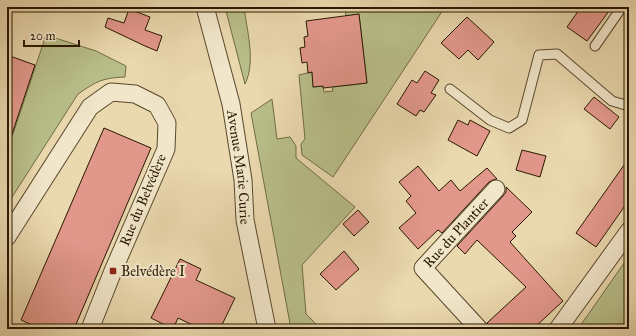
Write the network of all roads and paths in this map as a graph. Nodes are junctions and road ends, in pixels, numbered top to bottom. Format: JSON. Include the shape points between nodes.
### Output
{"nodes":[{"id":1,"x":205,"y":7,"type":"edge"},
{"id":2,"x":622,"y":7,"type":"edge"},
{"id":3,"x":594,"y":46,"type":"dead end"},
{"id":4,"x":450,"y":89,"type":"dead end"},
{"id":5,"x":629,"y":106,"type":"edge"},
{"id":6,"x":496,"y":189,"type":"dead end"},
{"id":7,"x":629,"y":231,"type":"edge"},
{"id":8,"x":7,"y":237,"type":"edge"},
{"id":9,"x":90,"y":329,"type":"edge"},
{"id":10,"x":267,"y":329,"type":"edge"},
{"id":11,"x":479,"y":329,"type":"edge"},
{"id":12,"x":558,"y":329,"type":"edge"}],
"edges":[{"from":1,"to":10,"type":"street","name":"Avenue Marie Curie","via":[[231,104],[243,180],[245,220]]},
{"from":2,"to":3,"type":"lane"},
{"from":4,"to":5,"type":"lane","via":[[490,120],[509,128],[522,120],[539,55],[557,54],[612,101]]},
{"from":6,"to":11,"type":"street","name":"Rue du Plantier","via":[[423,268]]},
{"from":7,"to":12,"type":"street"},
{"from":8,"to":9,"type":"street","name":"Rue du Belvédère","via":[[90,107],[111,92],[135,94],[157,105],[167,123],[166,149]]}]}
